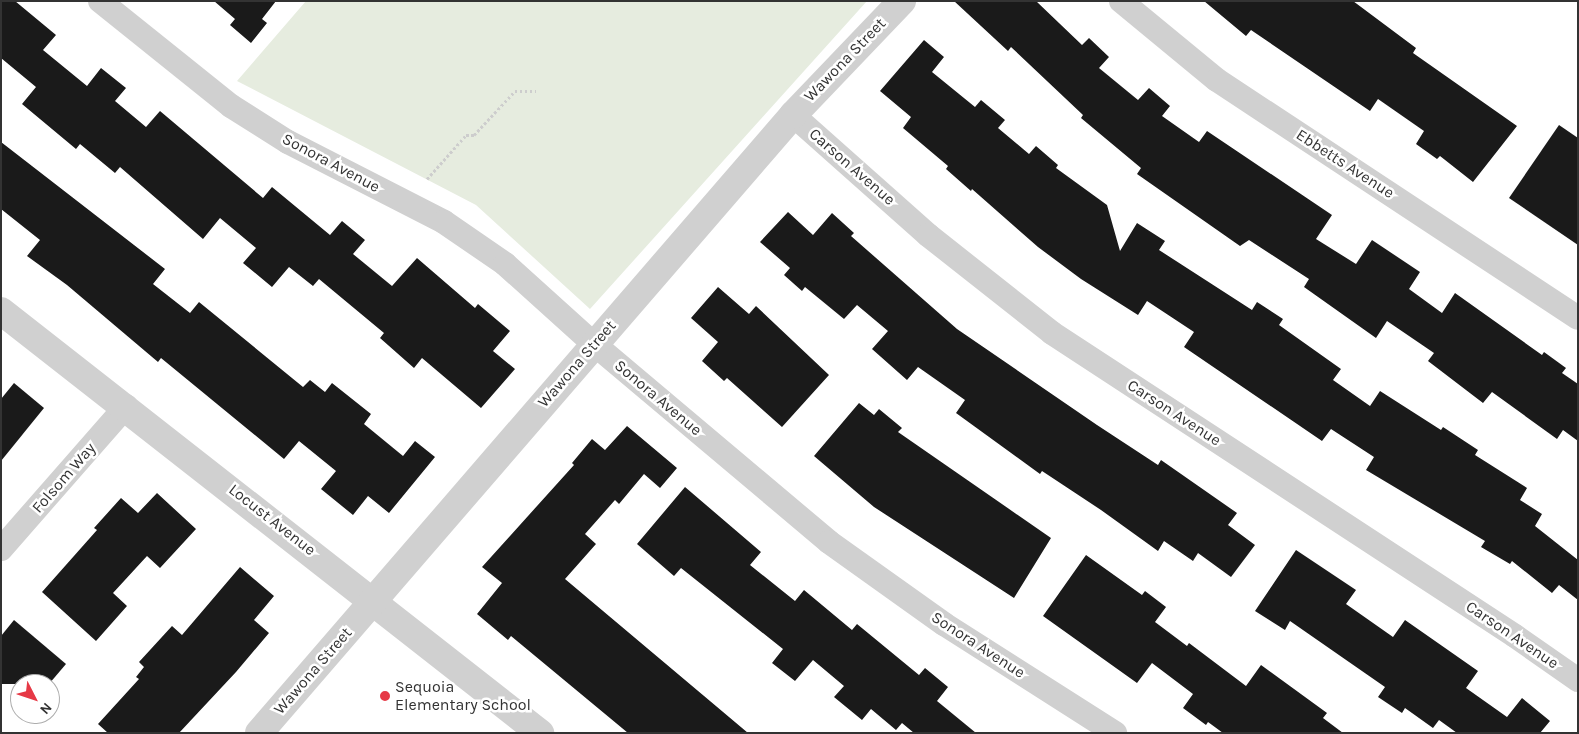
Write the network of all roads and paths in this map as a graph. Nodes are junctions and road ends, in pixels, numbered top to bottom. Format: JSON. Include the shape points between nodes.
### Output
{"nodes":[{"id":1,"x":100,"y":1,"type":"edge"},
{"id":2,"x":902,"y":1,"type":"edge"},
{"id":3,"x":1121,"y":1,"type":"edge"},
{"id":4,"x":536,"y":91,"type":"dead end"},
{"id":5,"x":793,"y":115,"type":"junction"},
{"id":6,"x":427,"y":179,"type":"dead end"},
{"id":7,"x":1,"y":311,"type":"edge"},
{"id":8,"x":1578,"y":318,"type":"edge"},
{"id":9,"x":594,"y":344,"type":"junction"},
{"id":10,"x":126,"y":406,"type":"junction"},
{"id":11,"x":1,"y":549,"type":"edge"},
{"id":12,"x":374,"y":601,"type":"junction"},
{"id":13,"x":1578,"y":680,"type":"edge"},
{"id":14,"x":259,"y":733,"type":"edge"},
{"id":15,"x":540,"y":733,"type":"edge"},
{"id":16,"x":1115,"y":733,"type":"edge"}],
"edges":[{"from":1,"to":9,"type":"street","name":"Sonora Avenue","via":[[231,106],[288,142],[444,222],[505,264]]},
{"from":2,"to":5,"type":"street","name":"Wawona Street"},
{"from":3,"to":8,"type":"street","name":"Ebbetts Avenue","via":[[1217,80]]},
{"from":4,"to":6,"type":"path","via":[[515,91],[474,135],[466,135]]},
{"from":5,"to":9,"type":"street","name":"Wawona Street"},
{"from":5,"to":13,"type":"street","name":"Carson Avenue","via":[[928,234],[1052,333],[1507,630]]},
{"from":7,"to":10,"type":"street","name":"Locust Avenue"},
{"from":9,"to":12,"type":"street","name":"Wawona Street"},
{"from":9,"to":16,"type":"street","name":"Sonora Avenue","via":[[829,542],[944,624]]},
{"from":10,"to":11,"type":"street","name":"Folsom Way"},
{"from":10,"to":12,"type":"street","name":"Locust Avenue"},
{"from":12,"to":14,"type":"street","name":"Wawona Street"},
{"from":12,"to":15,"type":"street","name":"Locust Avenue"}]}
